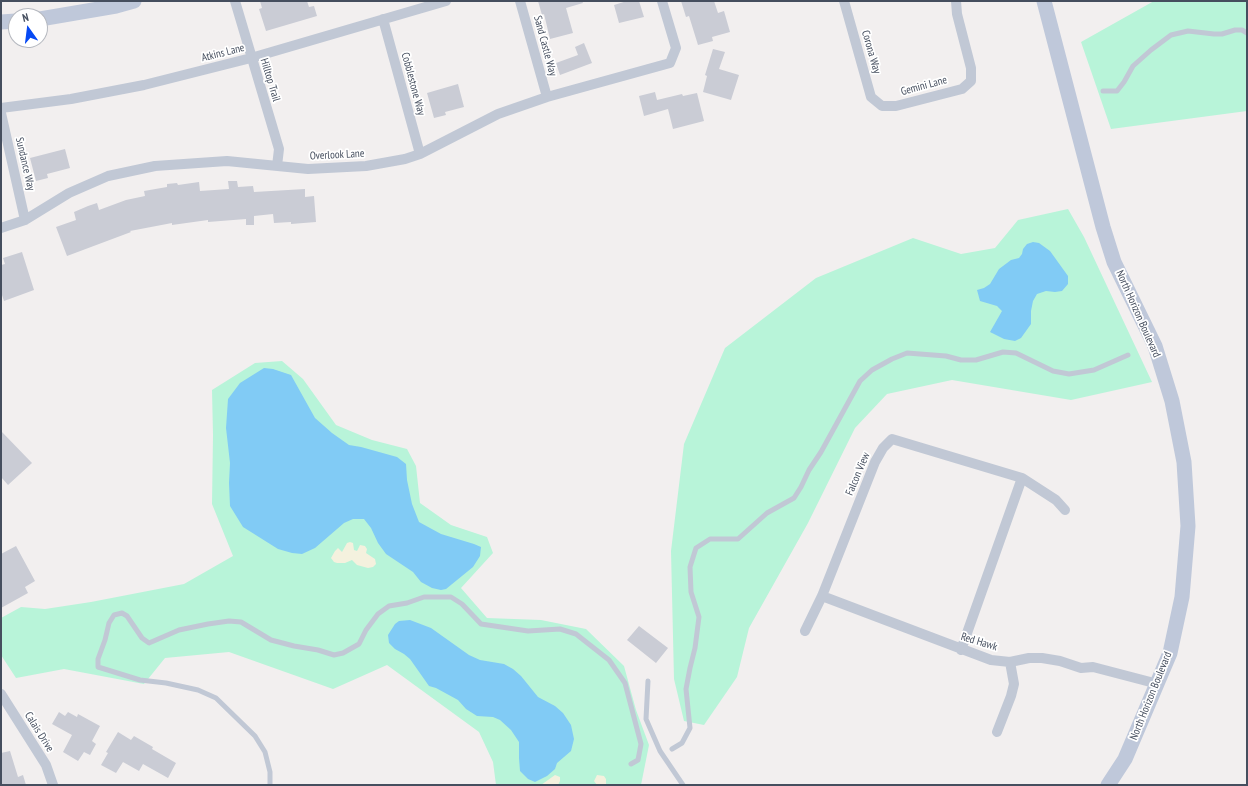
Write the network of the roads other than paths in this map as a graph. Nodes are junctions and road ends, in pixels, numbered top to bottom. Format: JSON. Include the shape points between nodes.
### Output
{"nodes":[{"id":1,"x":134,"y":1,"type":"edge"},
{"id":2,"x":235,"y":1,"type":"edge"},
{"id":3,"x":446,"y":1,"type":"edge"},
{"id":4,"x":520,"y":1,"type":"edge"},
{"id":5,"x":662,"y":1,"type":"edge"},
{"id":6,"x":844,"y":1,"type":"edge"},
{"id":7,"x":956,"y":1,"type":"edge"},
{"id":8,"x":1044,"y":1,"type":"edge"},
{"id":9,"x":48,"y":18,"type":"edge"},
{"id":10,"x":383,"y":19,"type":"junction"},
{"id":11,"x":1247,"y":33,"type":"edge"},
{"id":12,"x":251,"y":58,"type":"junction"},
{"id":13,"x":1103,"y":91,"type":"dead end"},
{"id":14,"x":547,"y":97,"type":"junction"},
{"id":15,"x":882,"y":106,"type":"joint"},
{"id":16,"x":1,"y":108,"type":"edge"},
{"id":17,"x":1,"y":113,"type":"edge"},
{"id":18,"x":420,"y":154,"type":"junction"},
{"id":19,"x":277,"y":166,"type":"junction"},
{"id":20,"x":25,"y":220,"type":"junction"},
{"id":21,"x":1,"y":228,"type":"edge"},
{"id":22,"x":1128,"y":355,"type":"dead end"},
{"id":23,"x":1022,"y":478,"type":"junction"},
{"id":24,"x":1065,"y":510,"type":"dead end"},
{"id":25,"x":822,"y":596,"type":"junction"},
{"id":26,"x":805,"y":631,"type":"dead end"},
{"id":27,"x":960,"y":650,"type":"junction"},
{"id":28,"x":1010,"y":662,"type":"junction"},
{"id":29,"x":648,"y":681,"type":"dead end"},
{"id":30,"x":1158,"y":684,"type":"junction"},
{"id":31,"x":1,"y":694,"type":"edge"},
{"id":32,"x":997,"y":732,"type":"dead end"},
{"id":33,"x":672,"y":749,"type":"dead end"},
{"id":34,"x":631,"y":764,"type":"dead end"},
{"id":35,"x":54,"y":785,"type":"edge"},
{"id":36,"x":270,"y":785,"type":"edge"},
{"id":37,"x":683,"y":785,"type":"edge"},
{"id":38,"x":1108,"y":785,"type":"edge"}],
"edges":[{"from":1,"to":9,"type":"street"},
{"from":2,"to":12,"type":"street","name":"Hilltop Trail"},
{"from":3,"to":10,"type":"street","name":"Atkins Lane"},
{"from":4,"to":14,"type":"street","name":"Sand Castle Way"},
{"from":5,"to":14,"type":"street","name":"Overlook Lane","via":[[676,48],[670,63]]},
{"from":6,"to":15,"type":"street","name":"Corona Way","via":[[871,97]]},
{"from":7,"to":15,"type":"street","name":"Gemini Lane","via":[[971,68],[970,81],[962,89],[896,106]]},
{"from":8,"to":30,"type":"street","name":"North Horizon Boulevard","via":[[1103,227],[1114,262],[1155,346],[1172,401],[1184,462],[1188,526],[1182,597],[1170,653]]},
{"from":10,"to":12,"type":"street","name":"Atkins Lane"},
{"from":10,"to":18,"type":"street","name":"Cobblestone Way"},
{"from":11,"to":13,"type":"lane","via":[[1242,30],[1222,34],[1188,31],[1172,35],[1133,66],[1117,91]]},
{"from":12,"to":16,"type":"street","name":"Atkins Lane","via":[[115,91]]},
{"from":12,"to":19,"type":"street","name":"Hilltop Trail","via":[[278,149]]},
{"from":14,"to":18,"type":"street","name":"Overlook Lane","via":[[498,114]]},
{"from":17,"to":20,"type":"street","name":"Sundance Way"},
{"from":18,"to":19,"type":"street","name":"Overlook Lane","via":[[366,166],[308,169]]},
{"from":19,"to":20,"type":"street","name":"Overlook Lane","via":[[227,161],[155,166],[108,176],[70,193]]},
{"from":20,"to":21,"type":"street","name":"Overlook Lane"},
{"from":22,"to":33,"type":"lane","via":[[1094,370],[1069,374],[1053,371],[1016,353],[1003,352],[976,360],[907,353],[872,370],[860,381],[794,498],[767,513],[738,539],[710,539],[696,548],[690,568],[691,592],[699,617],[686,689],[690,728],[682,743]]},
{"from":23,"to":24,"type":"street","name":"Falcon View","via":[[1056,500]]},
{"from":23,"to":25,"type":"street","name":"Falcon View","via":[[892,439],[883,448],[876,462]]},
{"from":23,"to":27,"type":"street"},
{"from":25,"to":26,"type":"street","name":"Falcon View"},
{"from":25,"to":27,"type":"street","name":"Red Hawk"},
{"from":27,"to":28,"type":"street","name":"Red Hawk","via":[[991,660]]},
{"from":28,"to":30,"type":"street","name":"Red Hawk","via":[[1029,658],[1060,661],[1081,668],[1093,667]]},
{"from":28,"to":32,"type":"street","via":[[1014,684]]},
{"from":29,"to":37,"type":"lane","via":[[646,719],[660,751]]},
{"from":30,"to":38,"type":"street","name":"North Horizon Boulevard","via":[[1125,759]]},
{"from":31,"to":35,"type":"street","name":"Calais Drive","via":[[46,765]]},
{"from":34,"to":36,"type":"lane","via":[[638,760],[641,744],[625,684],[609,660],[576,634],[560,629],[528,631],[481,624],[452,597],[424,597],[389,606],[378,614],[359,644],[334,655],[270,640],[241,622],[229,621],[179,630],[149,643],[142,638],[127,616],[122,613],[114,615],[109,623],[98,667],[140,680],[198,690],[216,698],[255,736],[265,752]]}]}
